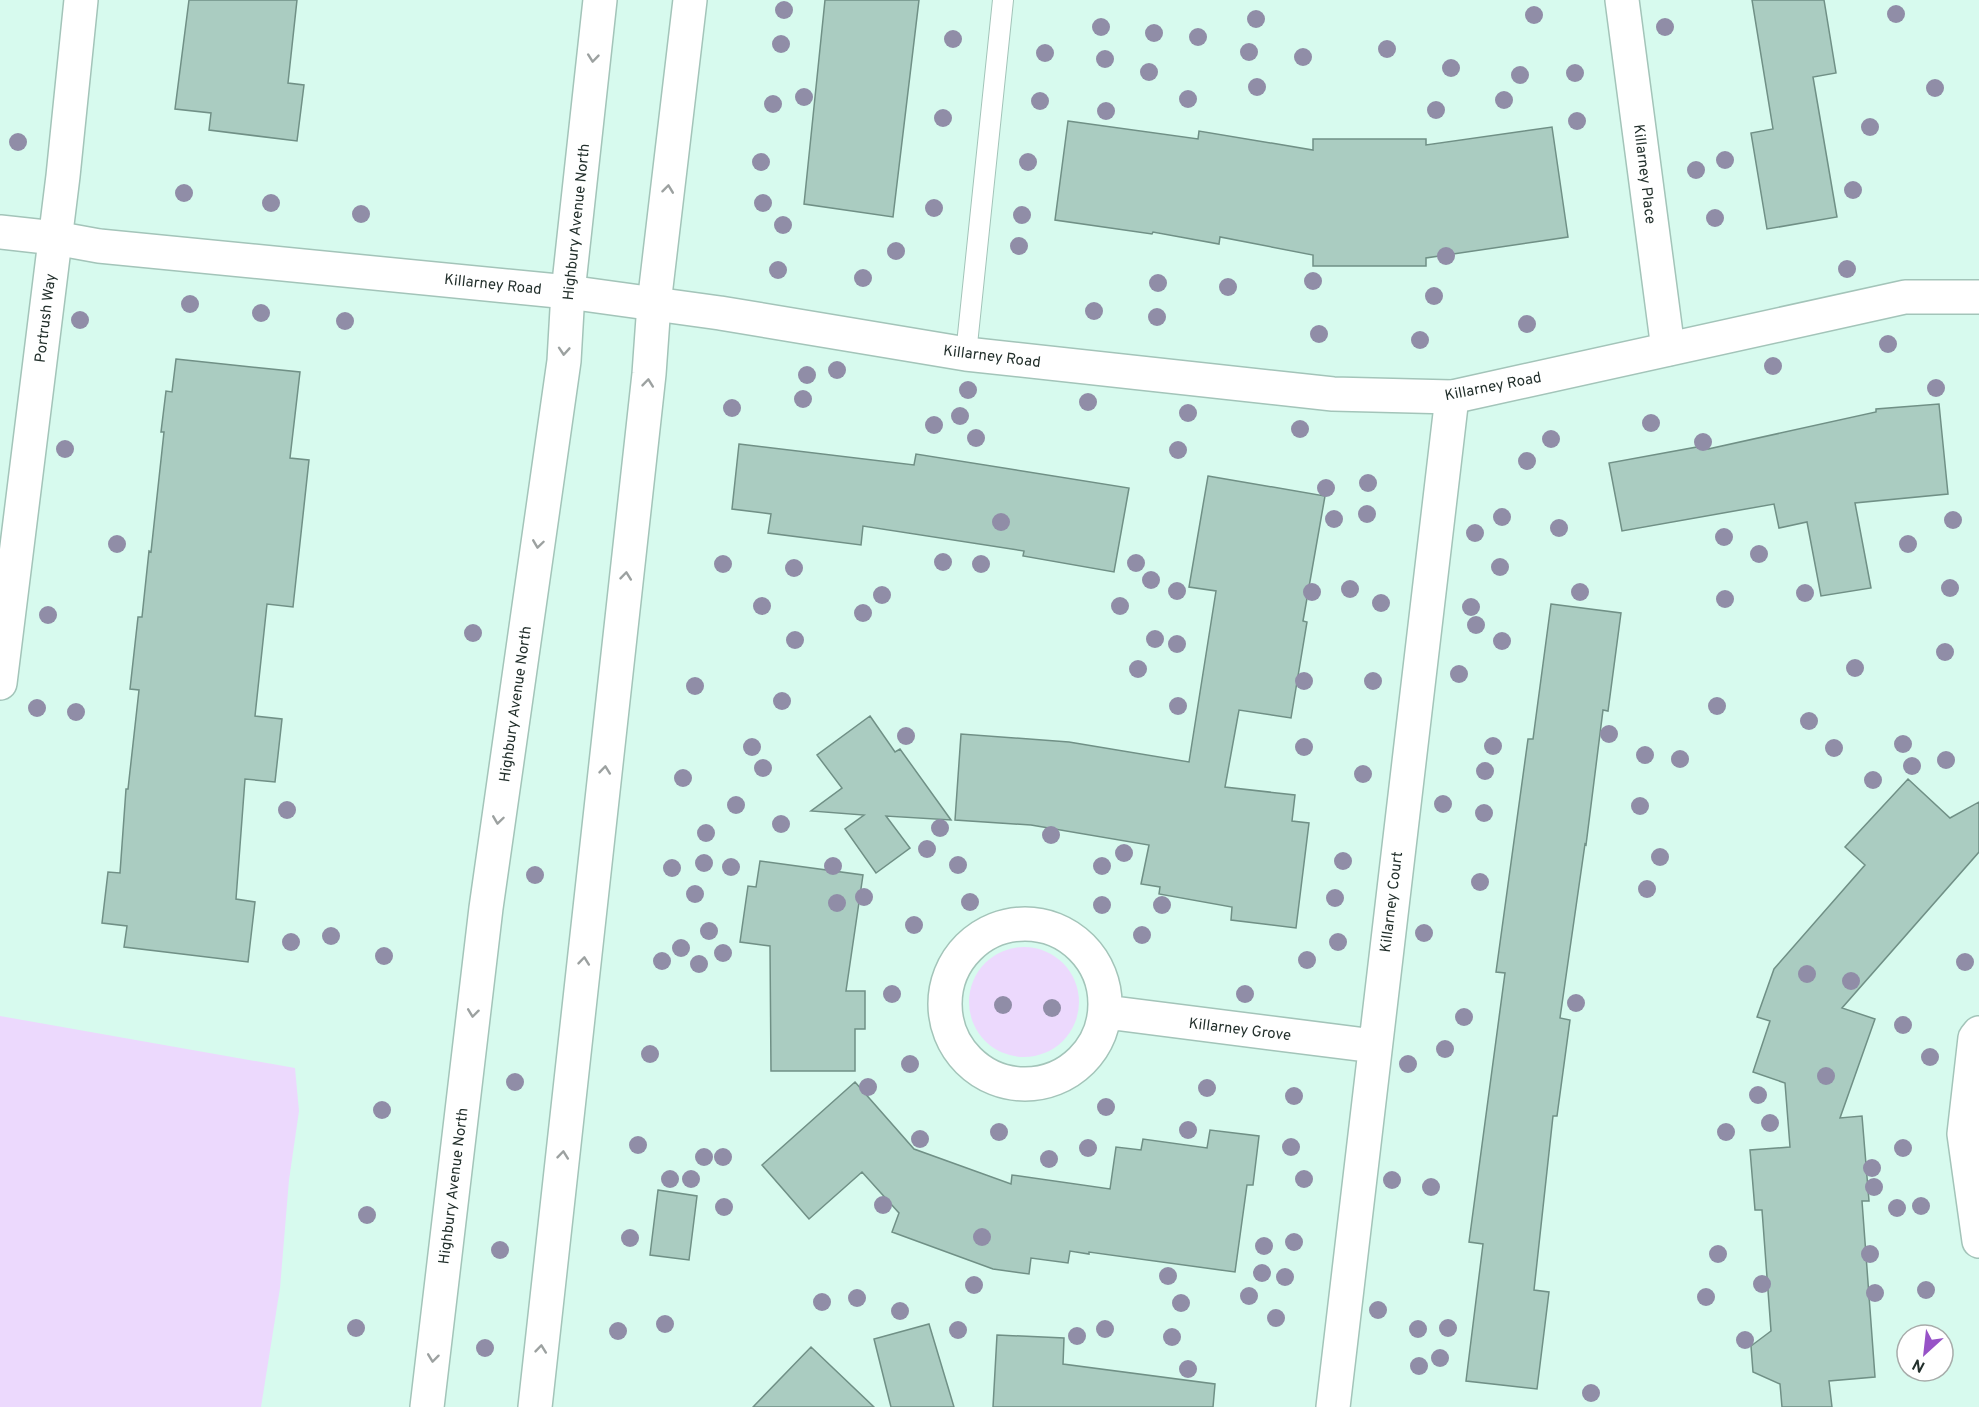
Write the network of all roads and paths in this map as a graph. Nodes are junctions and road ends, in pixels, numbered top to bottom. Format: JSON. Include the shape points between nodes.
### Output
{"nodes":[{"id":1,"x":81,"y":0,"type":"edge"},
{"id":2,"x":600,"y":0,"type":"edge"},
{"id":3,"x":690,"y":0,"type":"edge"},
{"id":4,"x":1003,"y":0,"type":"edge"},
{"id":5,"x":1622,"y":0,"type":"edge"},
{"id":6,"x":0,"y":232,"type":"edge"},
{"id":7,"x":55,"y":238,"type":"junction"},
{"id":8,"x":568,"y":292,"type":"junction"},
{"id":9,"x":1979,"y":297,"type":"edge"},
{"id":10,"x":654,"y":304,"type":"junction"},
{"id":11,"x":1668,"y":348,"type":"junction"},
{"id":12,"x":966,"y":354,"type":"junction"},
{"id":13,"x":1452,"y":397,"type":"junction"},
{"id":14,"x":2,"y":636,"type":"edge"},
{"id":15,"x":0,"y":683,"type":"edge"},
{"id":16,"x":1106,"y":1012,"type":"junction"},
{"id":17,"x":1979,"y":1033,"type":"edge"},
{"id":18,"x":1374,"y":1046,"type":"junction"},
{"id":19,"x":1979,"y":1241,"type":"edge"},
{"id":20,"x":427,"y":1407,"type":"edge"},
{"id":21,"x":535,"y":1407,"type":"edge"},
{"id":22,"x":1333,"y":1407,"type":"edge"}],
"edges":[{"from":1,"to":7,"type":"street","name":"Portrush Way"},
{"from":2,"to":8,"type":"street","name":"Highbury Avenue North","one_way":true},
{"from":10,"to":3,"type":"street","one_way":true},
{"from":4,"to":12,"type":"lane"},
{"from":5,"to":11,"type":"street","name":"Killarney Place"},
{"from":6,"to":7,"type":"street","name":"Killarney Road"},
{"from":7,"to":8,"type":"street","name":"Killarney Road","via":[[99,246]]},
{"from":7,"to":14,"type":"street","name":"Portrush Way"},
{"from":8,"to":10,"type":"street","name":"Killarney Road"},
{"from":8,"to":20,"type":"street","name":"Highbury Avenue North","one_way":true,"via":[[564,361],[486,908]]},
{"from":9,"to":11,"type":"street","name":"Killarney Road","via":[[1905,297]]},
{"from":10,"to":12,"type":"street","name":"Killarney Road"},
{"from":21,"to":10,"type":"street","one_way":true},
{"from":11,"to":13,"type":"street","name":"Killarney Road"},
{"from":12,"to":13,"type":"street","name":"Killarney Road","via":[[1333,394]]},
{"from":13,"to":18,"type":"street","name":"Killarney Court"},
{"from":14,"to":15,"type":"street","name":"Portrush Way"},
{"from":16,"to":16,"type":"street","via":[[1104,986],[1094,962],[1076,941],[1053,928],[1027,923],[1001,927],[977,939],[958,958],[947,982],[944,1008],[950,1034],[964,1057],[985,1074],[1010,1083],[1036,1084],[1062,1076],[1084,1060],[1099,1038]]},
{"from":16,"to":18,"type":"street","name":"Killarney Grove"},
{"from":17,"to":19,"type":"street","via":[[1975,1038],[1964,1134]]},
{"from":18,"to":22,"type":"street","name":"Killarney Court"}]}
